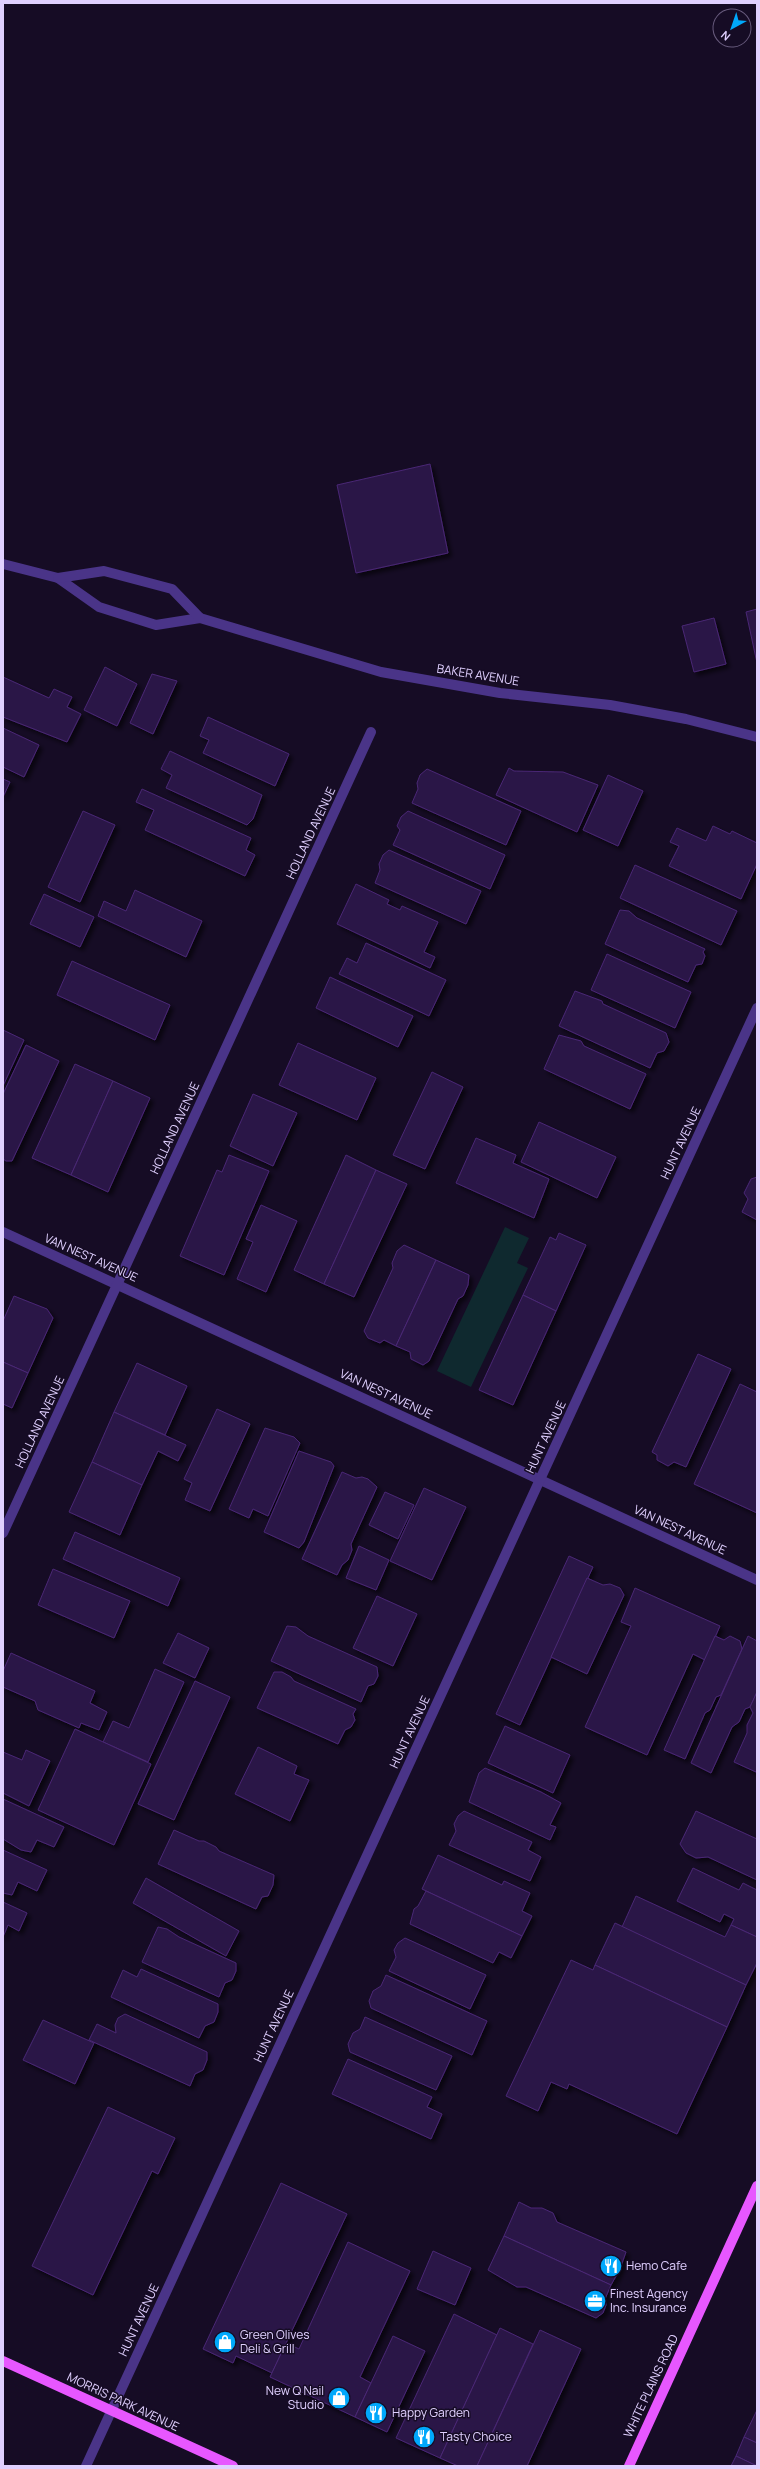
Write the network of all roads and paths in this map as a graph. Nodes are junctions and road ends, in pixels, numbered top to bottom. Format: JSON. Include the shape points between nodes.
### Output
{"nodes":[{"id":1,"x":3,"y":564,"type":"edge"},
{"id":2,"x":58,"y":578,"type":"junction"},
{"id":3,"x":200,"y":618,"type":"junction"},
{"id":4,"x":371,"y":732,"type":"dead end"},
{"id":5,"x":757,"y":737,"type":"edge"},
{"id":6,"x":757,"y":1008,"type":"edge"},
{"id":7,"x":3,"y":1232,"type":"edge"},
{"id":8,"x":118,"y":1284,"type":"junction"},
{"id":9,"x":540,"y":1480,"type":"junction"},
{"id":10,"x":3,"y":1533,"type":"edge"},
{"id":11,"x":757,"y":1580,"type":"edge"},
{"id":12,"x":757,"y":2186,"type":"edge"},
{"id":13,"x":3,"y":2361,"type":"edge"},
{"id":14,"x":112,"y":2411,"type":"junction"},
{"id":15,"x":86,"y":2466,"type":"edge"},
{"id":16,"x":233,"y":2466,"type":"edge"},
{"id":17,"x":629,"y":2466,"type":"edge"}],
"edges":[{"from":1,"to":2,"type":"street","name":"BAKER AVENUE"},
{"from":2,"to":3,"type":"street","name":"BAKER AVENUE","via":[[99,607],[156,625]]},
{"from":2,"to":3,"type":"street","name":"BAKER AVENUE","via":[[104,571],[172,589]]},
{"from":3,"to":5,"type":"street","name":"BAKER AVENUE","via":[[381,672],[500,693],[610,705],[686,719]]},
{"from":4,"to":8,"type":"street","name":"HOLLAND AVENUE"},
{"from":6,"to":9,"type":"street","name":"HUNT AVENUE"},
{"from":7,"to":8,"type":"street","name":"VAN NEST AVENUE"},
{"from":8,"to":9,"type":"street","name":"VAN NEST AVENUE"},
{"from":8,"to":10,"type":"street","name":"HOLLAND AVENUE"},
{"from":9,"to":11,"type":"street","name":"VAN NEST AVENUE"},
{"from":9,"to":14,"type":"street","name":"HUNT AVENUE"},
{"from":12,"to":17,"type":"main road","name":"WHITE PLAINS ROAD"},
{"from":13,"to":14,"type":"main road","name":"MORRIS PARK AVENUE"},
{"from":14,"to":15,"type":"street","name":"HUNT AVENUE"},
{"from":14,"to":16,"type":"main road","name":"MORRIS PARK AVENUE"}]}
